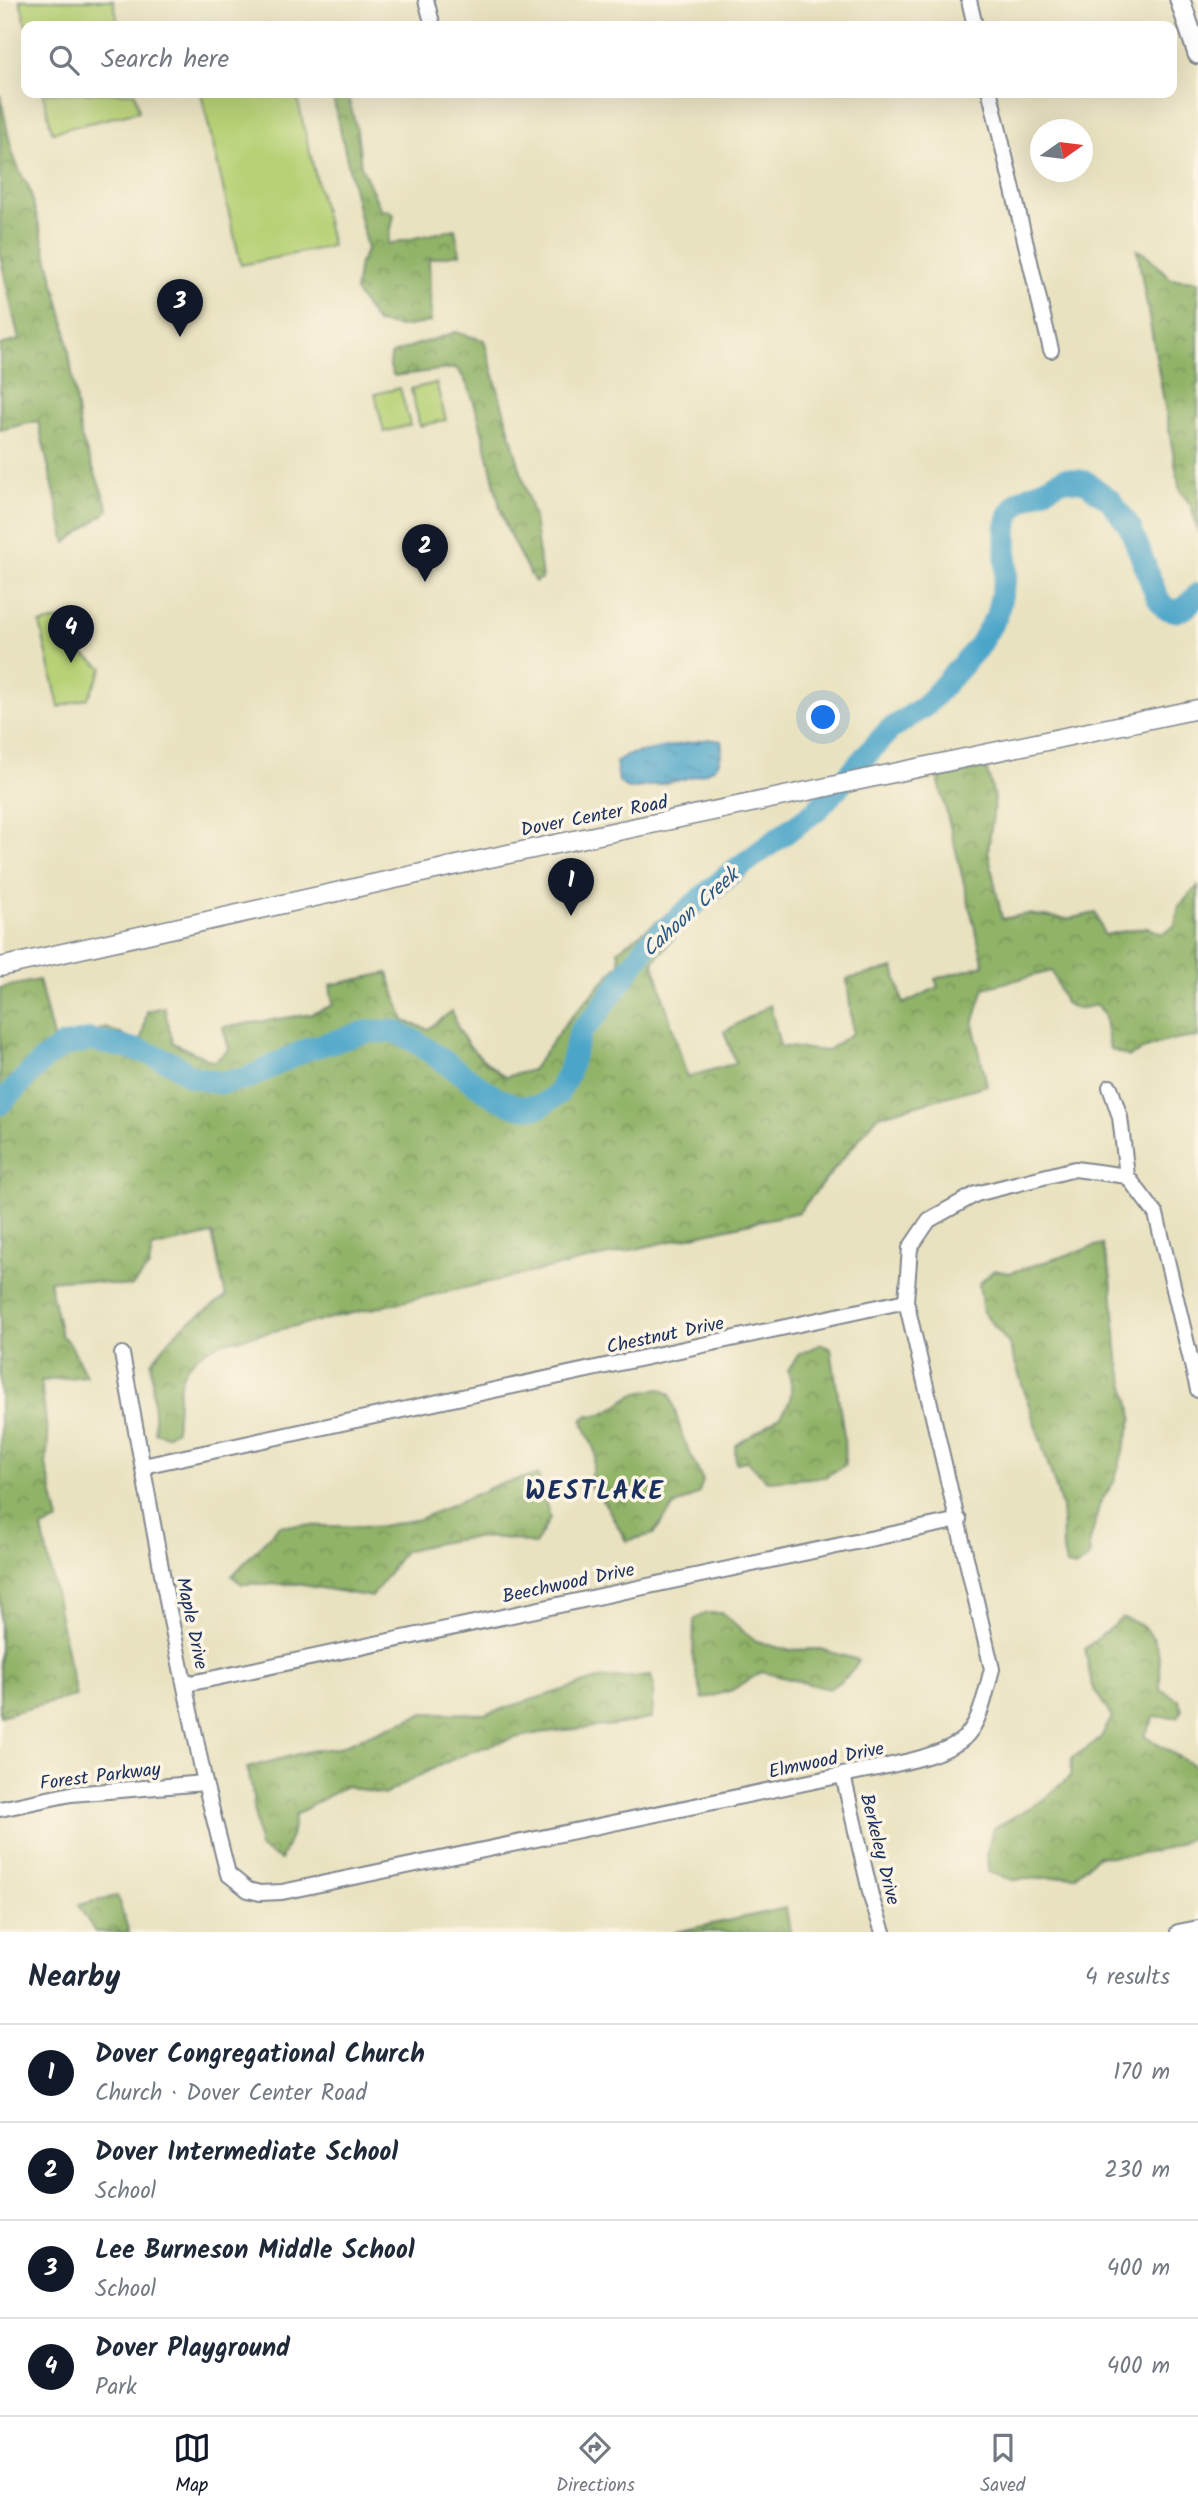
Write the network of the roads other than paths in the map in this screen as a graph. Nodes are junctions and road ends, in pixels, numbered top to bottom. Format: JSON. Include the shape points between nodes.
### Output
{"nodes":[{"id":1,"x":426,"y":0,"type":"edge"},
{"id":2,"x":969,"y":0,"type":"edge"},
{"id":3,"x":1180,"y":0,"type":"edge"},
{"id":4,"x":432,"y":21,"type":"edge"},
{"id":5,"x":974,"y":21,"type":"edge"},
{"id":6,"x":1198,"y":54,"type":"edge"},
{"id":7,"x":991,"y":98,"type":"edge"},
{"id":8,"x":1051,"y":350,"type":"dead end"},
{"id":9,"x":1198,"y":709,"type":"edge"},
{"id":10,"x":0,"y":967,"type":"edge"},
{"id":11,"x":1110,"y":1087,"type":"dead end"},
{"id":12,"x":1127,"y":1176,"type":"junction"},
{"id":13,"x":906,"y":1301,"type":"junction"},
{"id":14,"x":122,"y":1353,"type":"dead end"},
{"id":15,"x":1198,"y":1390,"type":"edge"},
{"id":16,"x":143,"y":1466,"type":"junction"},
{"id":17,"x":959,"y":1520,"type":"junction"},
{"id":18,"x":187,"y":1684,"type":"junction"},
{"id":19,"x":843,"y":1775,"type":"junction"},
{"id":20,"x":205,"y":1783,"type":"junction"},
{"id":21,"x":0,"y":1809,"type":"edge"},
{"id":22,"x":248,"y":1890,"type":"joint"},
{"id":23,"x":1198,"y":1928,"type":"edge"},
{"id":24,"x":883,"y":1932,"type":"edge"},
{"id":25,"x":1178,"y":1932,"type":"edge"}],
"edges":[{"from":1,"to":4,"type":"street"},
{"from":2,"to":5,"type":"street"},
{"from":3,"to":6,"type":"main road"},
{"from":7,"to":8,"type":"street"},
{"from":9,"to":10,"type":"street","name":"Dover Center Road","via":[[480,860]]},
{"from":11,"to":12,"type":"street","via":[[1120,1117]]},
{"from":12,"to":13,"type":"street","via":[[1075,1169],[976,1194],[929,1220],[910,1248]]},
{"from":12,"to":15,"type":"street","via":[[1156,1214]]},
{"from":13,"to":16,"type":"street","name":"Chestnut Drive"},
{"from":13,"to":17,"type":"street","name":"Elmwood Drive"},
{"from":14,"to":16,"type":"street","name":"Maple Drive"},
{"from":16,"to":18,"type":"street","name":"Maple Drive"},
{"from":17,"to":18,"type":"street","name":"Beechwood Drive"},
{"from":17,"to":19,"type":"street","name":"Elmwood Drive","via":[[992,1669],[982,1705],[967,1736],[936,1754]]},
{"from":18,"to":20,"type":"street","name":"Maple Drive"},
{"from":19,"to":22,"type":"street","name":"Elmwood Drive","via":[[282,1892]]},
{"from":19,"to":24,"type":"street","name":"Berkeley Drive"},
{"from":20,"to":21,"type":"street","name":"Forest Parkway","via":[[71,1794]]},
{"from":20,"to":22,"type":"street","name":"Maple Drive","via":[[228,1874]]},
{"from":23,"to":25,"type":"street"}]}
